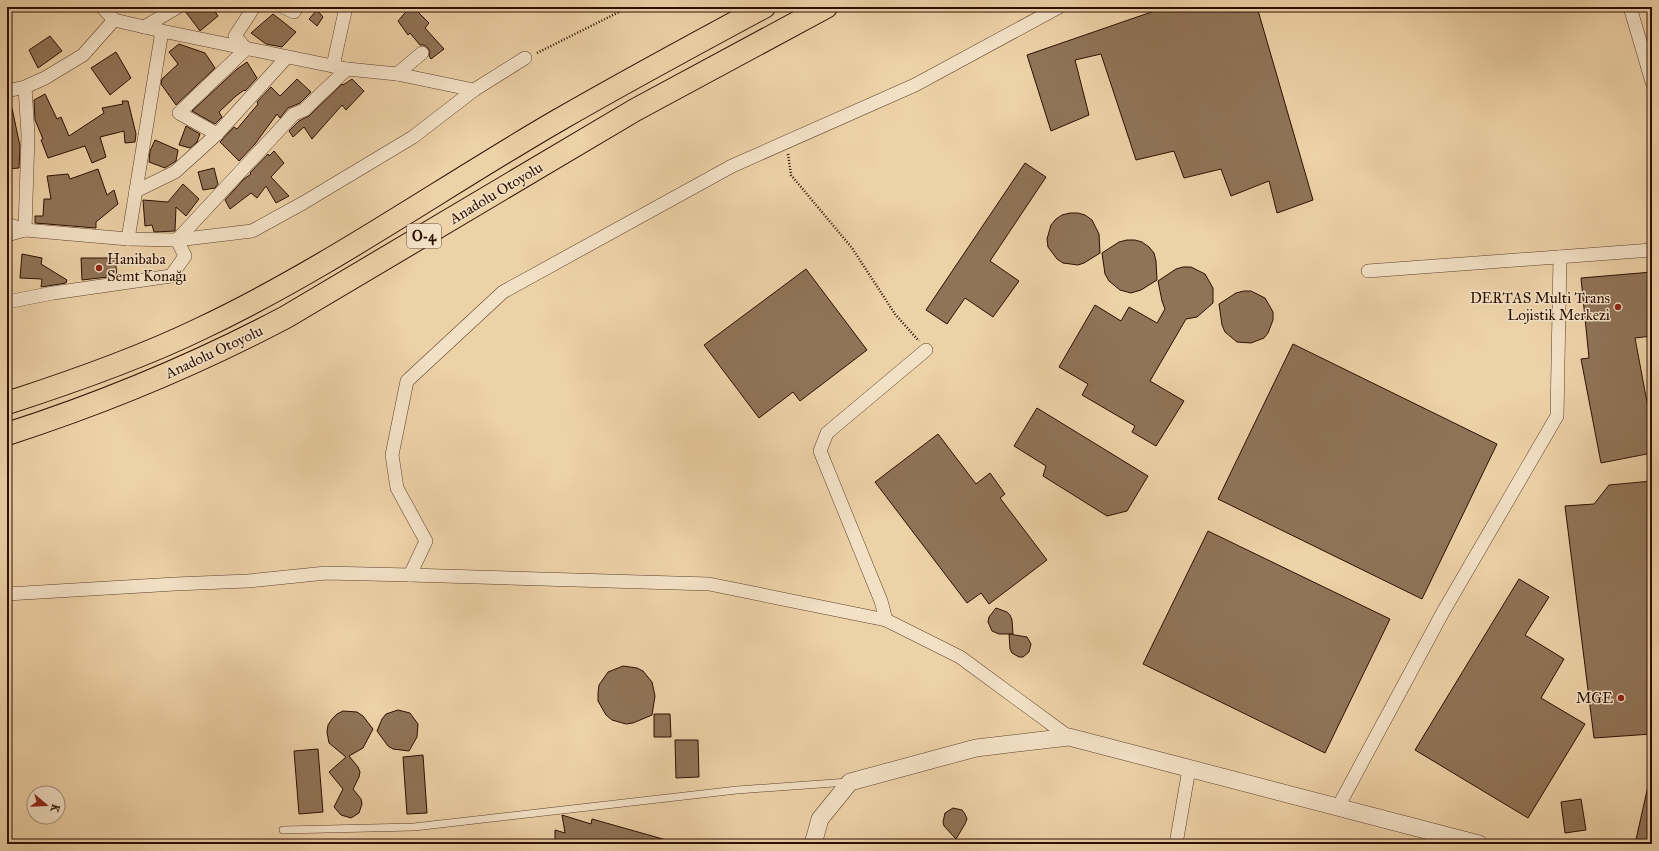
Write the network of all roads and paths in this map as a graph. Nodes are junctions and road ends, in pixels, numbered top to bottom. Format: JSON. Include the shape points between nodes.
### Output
{"nodes":[{"id":1,"x":178,"y":7,"type":"edge"},
{"id":2,"x":254,"y":7,"type":"edge"},
{"id":3,"x":282,"y":7,"type":"edge"},
{"id":4,"x":297,"y":7,"type":"edge"},
{"id":5,"x":346,"y":7,"type":"edge"},
{"id":6,"x":629,"y":7,"type":"edge"},
{"id":7,"x":737,"y":7,"type":"edge"},
{"id":8,"x":764,"y":7,"type":"edge"},
{"id":9,"x":826,"y":7,"type":"edge"},
{"id":10,"x":1059,"y":7,"type":"edge"},
{"id":11,"x":1630,"y":7,"type":"edge"},
{"id":12,"x":109,"y":12,"type":"edge"},
{"id":13,"x":144,"y":27,"type":"junction"},
{"id":14,"x":162,"y":31,"type":"junction"},
{"id":15,"x":691,"y":46,"type":"junction"},
{"id":16,"x":246,"y":49,"type":"junction"},
{"id":17,"x":422,"y":53,"type":"dead end"},
{"id":18,"x":287,"y":57,"type":"junction"},
{"id":19,"x":525,"y":58,"type":"joint"},
{"id":20,"x":333,"y":66,"type":"junction"},
{"id":21,"x":347,"y":69,"type":"junction"},
{"id":22,"x":397,"y":74,"type":"junction"},
{"id":23,"x":1652,"y":82,"type":"edge"},
{"id":24,"x":25,"y":87,"type":"junction"},
{"id":25,"x":474,"y":90,"type":"junction"},
{"id":26,"x":7,"y":92,"type":"edge"},
{"id":27,"x":217,"y":134,"type":"junction"},
{"id":28,"x":787,"y":142,"type":"junction"},
{"id":29,"x":136,"y":191,"type":"junction"},
{"id":30,"x":7,"y":224,"type":"edge"},
{"id":31,"x":25,"y":230,"type":"junction"},
{"id":32,"x":7,"y":235,"type":"edge"},
{"id":33,"x":128,"y":239,"type":"junction"},
{"id":34,"x":177,"y":240,"type":"junction"},
{"id":35,"x":1652,"y":250,"type":"edge"},
{"id":36,"x":1560,"y":257,"type":"junction"},
{"id":37,"x":1368,"y":271,"type":"dead end"},
{"id":38,"x":7,"y":302,"type":"edge"},
{"id":39,"x":926,"y":350,"type":"joint"},
{"id":40,"x":7,"y":403,"type":"edge"},
{"id":41,"x":7,"y":434,"type":"edge"},
{"id":42,"x":410,"y":574,"type":"junction"},
{"id":43,"x":7,"y":594,"type":"edge"},
{"id":44,"x":886,"y":620,"type":"junction"},
{"id":45,"x":1069,"y":737,"type":"junction"},
{"id":46,"x":1189,"y":768,"type":"junction"},
{"id":47,"x":850,"y":782,"type":"junction"},
{"id":48,"x":1338,"y":807,"type":"junction"},
{"id":49,"x":283,"y":830,"type":"dead end"},
{"id":50,"x":813,"y":844,"type":"edge"},
{"id":51,"x":1176,"y":844,"type":"edge"},
{"id":52,"x":1479,"y":844,"type":"edge"}],
"edges":[{"from":1,"to":13,"type":"street"},
{"from":2,"to":16,"type":"street","via":[[235,36]]},
{"from":3,"to":4,"type":"street","via":[[294,12]]},
{"from":5,"to":20,"type":"street"},
{"from":6,"to":19,"type":"path"},
{"from":7,"to":15,"type":"highway"},
{"from":8,"to":15,"type":"highway","name":"Anadolu Otoyolu","number":"O-4"},
{"from":9,"to":41,"type":"highway","name":"Anadolu Otoyolu","number":"O-4","via":[[635,110],[280,321],[181,368],[112,397]]},
{"from":10,"to":28,"type":"street","via":[[915,85]]},
{"from":11,"to":23,"type":"street"},
{"from":12,"to":13,"type":"street"},
{"from":12,"to":24,"type":"street","via":[[83,55]]},
{"from":13,"to":14,"type":"street"},
{"from":14,"to":16,"type":"street"},
{"from":14,"to":29,"type":"street"},
{"from":15,"to":40,"type":"highway","name":"Anadolu Otoyolu","number":"O-4","via":[[556,122],[366,238],[252,302],[146,352]]},
{"from":16,"to":18,"type":"street"},
{"from":16,"to":27,"type":"street","via":[[179,113]]},
{"from":17,"to":22,"type":"street"},
{"from":18,"to":20,"type":"street"},
{"from":18,"to":27,"type":"street"},
{"from":19,"to":25,"type":"street"},
{"from":20,"to":21,"type":"street"},
{"from":21,"to":22,"type":"street"},
{"from":21,"to":34,"type":"street","via":[[304,110],[294,114]]},
{"from":22,"to":25,"type":"street"},
{"from":24,"to":26,"type":"street"},
{"from":24,"to":31,"type":"street","via":[[28,134]]},
{"from":25,"to":34,"type":"street","via":[[413,137],[252,231]]},
{"from":27,"to":29,"type":"street","via":[[175,172]]},
{"from":28,"to":39,"type":"path","via":[[791,175],[852,248],[895,314]]},
{"from":28,"to":42,"type":"street","via":[[732,166],[503,292],[408,381],[392,455],[397,488],[426,541]]},
{"from":29,"to":33,"type":"street"},
{"from":30,"to":31,"type":"street"},
{"from":31,"to":32,"type":"street"},
{"from":31,"to":33,"type":"street"},
{"from":33,"to":34,"type":"street"},
{"from":34,"to":38,"type":"street","via":[[184,256],[171,276]]},
{"from":35,"to":36,"type":"street"},
{"from":36,"to":37,"type":"street"},
{"from":36,"to":48,"type":"street","via":[[1557,416],[1443,612]]},
{"from":39,"to":44,"type":"street","via":[[827,433],[820,451],[881,601]]},
{"from":42,"to":43,"type":"street","via":[[326,573],[248,581]]},
{"from":42,"to":44,"type":"street","via":[[709,584]]},
{"from":44,"to":45,"type":"street","via":[[960,657]]},
{"from":45,"to":46,"type":"street"},
{"from":45,"to":47,"type":"street","via":[[976,748]]},
{"from":46,"to":48,"type":"street"},
{"from":46,"to":51,"type":"street"},
{"from":47,"to":49,"type":"lane","via":[[736,790],[414,827]]},
{"from":47,"to":50,"type":"street","via":[[820,819]]},
{"from":48,"to":52,"type":"street"}]}
